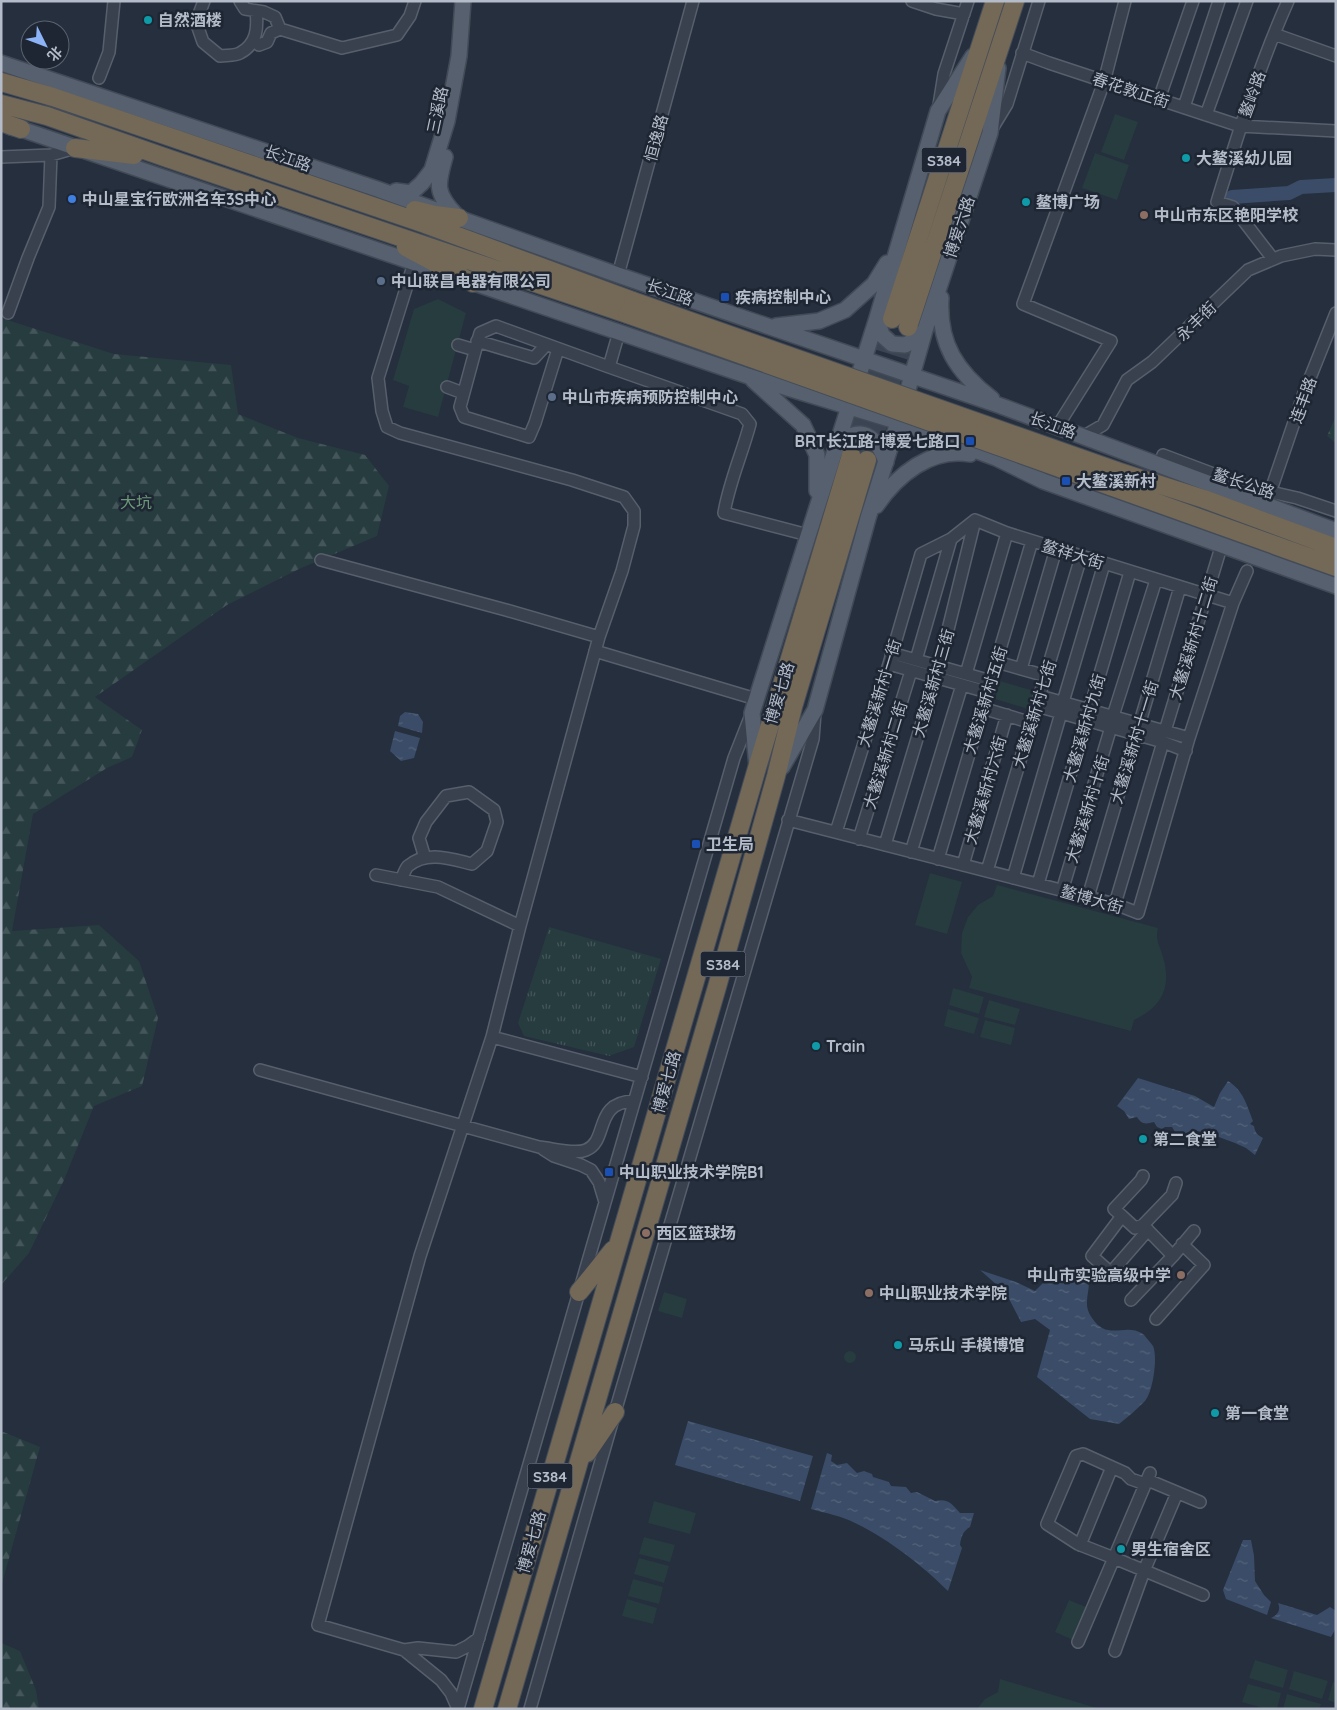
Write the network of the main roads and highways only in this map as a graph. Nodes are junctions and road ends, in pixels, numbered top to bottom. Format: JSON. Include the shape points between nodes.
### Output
{"nodes":[{"id":1,"x":462,"y":1,"type":"edge"},
{"id":2,"x":469,"y":1,"type":"edge"},
{"id":3,"x":995,"y":1,"type":"edge"},
{"id":4,"x":1015,"y":1,"type":"edge"},
{"id":5,"x":982,"y":42,"type":"junction"},
{"id":6,"x":1002,"y":42,"type":"junction"},
{"id":7,"x":1,"y":63,"type":"edge"},
{"id":8,"x":1,"y":82,"type":"edge"},
{"id":9,"x":1,"y":104,"type":"edge"},
{"id":10,"x":1,"y":123,"type":"edge"},
{"id":11,"x":21,"y":128,"type":"joint"},
{"id":12,"x":75,"y":148,"type":"junction"},
{"id":13,"x":167,"y":158,"type":"junction"},
{"id":14,"x":377,"y":189,"type":"junction"},
{"id":15,"x":344,"y":196,"type":"junction"},
{"id":16,"x":458,"y":218,"type":"junction"},
{"id":17,"x":385,"y":231,"type":"junction"},
{"id":18,"x":897,"y":247,"type":"junction"},
{"id":19,"x":942,"y":279,"type":"junction"},
{"id":20,"x":473,"y":283,"type":"junction"},
{"id":21,"x":630,"y":308,"type":"junction"},
{"id":22,"x":884,"y":319,"type":"junction"},
{"id":23,"x":771,"y":326,"type":"junction"},
{"id":24,"x":916,"y":328,"type":"junction"},
{"id":25,"x":801,"y":337,"type":"junction"},
{"id":26,"x":864,"y":358,"type":"junction"},
{"id":27,"x":912,"y":375,"type":"junction"},
{"id":28,"x":748,"y":376,"type":"junction"},
{"id":29,"x":780,"y":386,"type":"junction"},
{"id":30,"x":849,"y":406,"type":"junction"},
{"id":31,"x":1001,"y":406,"type":"junction"},
{"id":32,"x":899,"y":422,"type":"junction"},
{"id":33,"x":1053,"y":426,"type":"junction"},
{"id":34,"x":851,"y":455,"type":"junction"},
{"id":35,"x":996,"y":458,"type":"junction"},
{"id":36,"x":886,"y":462,"type":"junction"},
{"id":37,"x":1030,"y":474,"type":"junction"},
{"id":38,"x":1114,"y":478,"type":"junction"},
{"id":39,"x":818,"y":506,"type":"junction"},
{"id":40,"x":868,"y":518,"type":"junction"},
{"id":41,"x":1210,"y":521,"type":"junction"},
{"id":42,"x":1265,"y":522,"type":"junction"},
{"id":43,"x":1336,"y":532,"type":"edge"},
{"id":44,"x":1336,"y":548,"type":"edge"},
{"id":45,"x":1277,"y":564,"type":"junction"},
{"id":46,"x":1336,"y":567,"type":"edge"},
{"id":47,"x":1336,"y":586,"type":"edge"},
{"id":48,"x":757,"y":768,"type":"junction"},
{"id":49,"x":776,"y":776,"type":"junction"},
{"id":50,"x":618,"y":1244,"type":"junction"},
{"id":51,"x":579,"y":1292,"type":"road end"},
{"id":52,"x":614,"y":1412,"type":"road end"},
{"id":53,"x":577,"y":1468,"type":"junction"},
{"id":54,"x":483,"y":1709,"type":"edge"},
{"id":55,"x":507,"y":1709,"type":"edge"}],
"edges":[{"from":1,"to":14,"type":"main road","name":"三溪路","via":[[459,56],[447,121],[432,170],[411,193]]},
{"from":2,"to":16,"type":"main road","name":"三溪路","via":[[465,56],[439,186],[443,202]]},
{"from":3,"to":5,"type":"highway","number":"S384"},
{"from":4,"to":6,"type":"highway","name":"博爱六路","number":"S384"},
{"from":5,"to":18,"type":"main road","via":[[938,111]]},
{"from":5,"to":22,"type":"highway","number":"S384"},
{"from":6,"to":19,"type":"main road","name":"博爱六路","via":[[990,133]]},
{"from":6,"to":24,"type":"highway","name":"博爱六路","number":"S384"},
{"from":7,"to":14,"type":"main road","name":"长江路"},
{"from":8,"to":15,"type":"highway","name":"长江路"},
{"from":9,"to":13,"type":"highway","name":"长江路","via":[[47,116]]},
{"from":10,"to":11,"type":"highway"},
{"from":11,"to":12,"type":"main road"},
{"from":12,"to":13,"type":"highway"},
{"from":12,"to":20,"type":"main road"},
{"from":13,"to":17,"type":"highway","name":"长江路"},
{"from":14,"to":16,"type":"main road","name":"长江路"},
{"from":15,"to":16,"type":"highway","via":[[358,195]]},
{"from":15,"to":21,"type":"highway","name":"长江路","via":[[425,224]]},
{"from":16,"to":23,"type":"main road","name":"长江路"},
{"from":17,"to":20,"type":"highway","via":[[406,247]]},
{"from":17,"to":21,"type":"highway","name":"长江路"},
{"from":18,"to":22,"type":"main road"},
{"from":18,"to":23,"type":"main road","via":[[874,284],[845,310],[818,322]]},
{"from":19,"to":24,"type":"main road","name":"博爱六路"},
{"from":19,"to":31,"type":"main road","via":[[940,314],[946,343],[956,365]]},
{"from":20,"to":28,"type":"main road"},
{"from":21,"to":38,"type":"highway","name":"长江路","bridge":true},
{"from":22,"to":24,"type":"main road","via":[[882,335],[892,344],[905,345],[915,340]]},
{"from":22,"to":26,"type":"main road"},
{"from":23,"to":25,"type":"main road","name":"长江路"},
{"from":24,"to":27,"type":"main road","name":"博爱六路"},
{"from":25,"to":26,"type":"main road","name":"长江路"},
{"from":25,"to":29,"type":"main road","via":[[830,364],[831,375],[819,389]]},
{"from":26,"to":27,"type":"main road","name":"长江路"},
{"from":26,"to":30,"type":"main road","name":"博爱七路"},
{"from":27,"to":31,"type":"main road","name":"长江路"},
{"from":27,"to":32,"type":"main road","name":"博爱六路"},
{"from":28,"to":29,"type":"main road"},
{"from":28,"to":39,"type":"main road","via":[[804,425],[817,456]]},
{"from":29,"to":30,"type":"main road"},
{"from":30,"to":32,"type":"main road"},
{"from":30,"to":34,"type":"main road","name":"博爱七路"},
{"from":31,"to":33,"type":"main road","name":"长江路"},
{"from":32,"to":35,"type":"main road"},
{"from":32,"to":36,"type":"main road"},
{"from":33,"to":37,"type":"main road","via":[[1033,426],[1026,433],[1019,455]]},
{"from":33,"to":43,"type":"main road","name":"长江路"},
{"from":34,"to":36,"type":"main road","via":[[848,438],[860,435],[872,438],[882,448]]},
{"from":34,"to":39,"type":"main road","name":"博爱七路"},
{"from":34,"to":48,"type":"highway","name":"博爱七路","number":"S384"},
{"from":34,"to":49,"type":"highway","name":"博爱七路","number":"S384"},
{"from":35,"to":37,"type":"main road"},
{"from":35,"to":40,"type":"main road","via":[[956,452],[937,455],[908,471],[885,493]]},
{"from":36,"to":40,"type":"main road"},
{"from":37,"to":45,"type":"main road"},
{"from":38,"to":41,"type":"highway","name":"长江路"},
{"from":38,"to":42,"type":"highway","name":"长江路","via":[[1204,499]]},
{"from":39,"to":48,"type":"main road","name":"博爱七路","via":[[752,713]]},
{"from":40,"to":49,"type":"main road","via":[[815,710]]},
{"from":41,"to":45,"type":"main road"},
{"from":41,"to":46,"type":"highway","name":"长江路"},
{"from":42,"to":43,"type":"main road"},
{"from":42,"to":44,"type":"highway","name":"长江路"},
{"from":45,"to":47,"type":"main road"},
{"from":48,"to":50,"type":"highway","name":"博爱七路","number":"S384"},
{"from":49,"to":53,"type":"highway","name":"博爱七路","number":"S384"},
{"from":50,"to":51,"type":"highway"},
{"from":50,"to":54,"type":"highway","name":"博爱七路","number":"S384"},
{"from":52,"to":53,"type":"highway"},
{"from":53,"to":55,"type":"highway","name":"博爱七路","number":"S384"}]}
